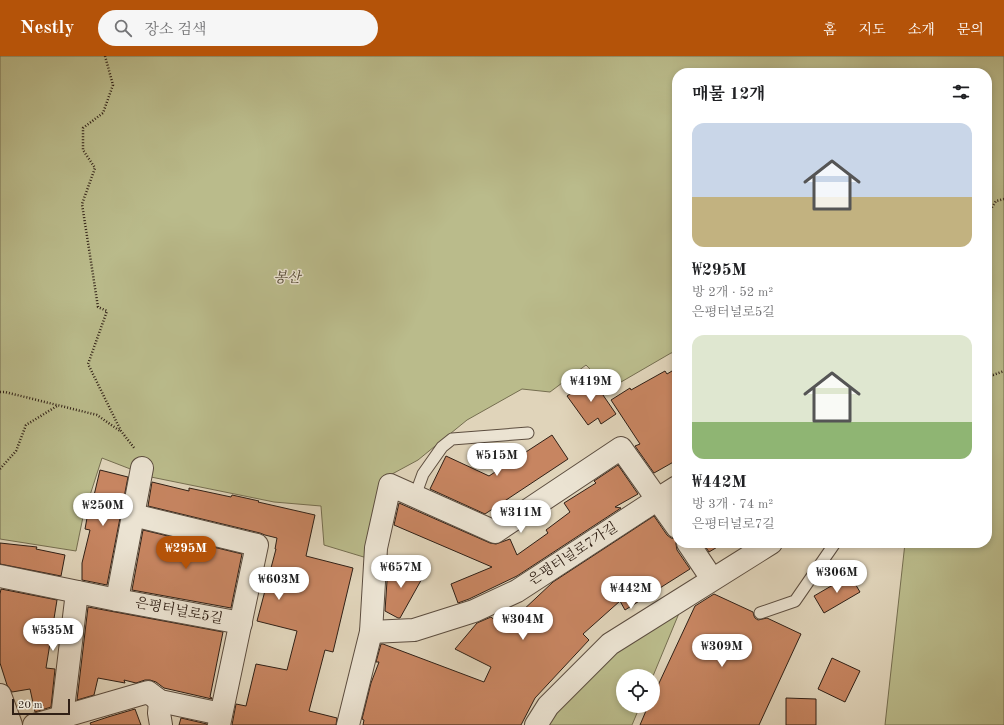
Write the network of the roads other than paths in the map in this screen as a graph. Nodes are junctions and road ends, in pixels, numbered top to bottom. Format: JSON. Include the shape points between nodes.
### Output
{"nodes":[{"id":1,"x":528,"y":433,"type":"dead end"},
{"id":2,"x":142,"y":468,"type":"dead end"},
{"id":3,"x":672,"y":491,"type":"edge"},
{"id":4,"x":415,"y":496,"type":"junction"},
{"id":5,"x":658,"y":499,"type":"junction"},
{"id":6,"x":133,"y":515,"type":"junction"},
{"id":7,"x":672,"y":520,"type":"edge"},
{"id":8,"x":691,"y":548,"type":"edge"},
{"id":9,"x":763,"y":548,"type":"edge"},
{"id":10,"x":832,"y":548,"type":"edge"},
{"id":11,"x":0,"y":576,"type":"edge"},
{"id":12,"x":712,"y":579,"type":"junction"},
{"id":13,"x":77,"y":592,"type":"junction"},
{"id":14,"x":117,"y":600,"type":"junction"},
{"id":15,"x":760,"y":613,"type":"dead end"},
{"id":16,"x":240,"y":623,"type":"junction"},
{"id":17,"x":370,"y":632,"type":"junction"},
{"id":18,"x":0,"y":695,"type":"edge"},
{"id":19,"x":160,"y":701,"type":"junction"},
{"id":20,"x":62,"y":717,"type":"junction"},
{"id":21,"x":220,"y":720,"type":"edge"},
{"id":22,"x":11,"y":725,"type":"edge"},
{"id":23,"x":34,"y":725,"type":"edge"},
{"id":24,"x":161,"y":725,"type":"edge"},
{"id":25,"x":348,"y":725,"type":"edge"},
{"id":26,"x":536,"y":725,"type":"edge"}],
"edges":[{"from":1,"to":4,"type":"lane","via":[[452,439],[442,447],[423,474]]},
{"from":2,"to":6,"type":"street","name":"은평터널로5길"},
{"from":3,"to":5,"type":"street","name":"은평터널로7가길"},
{"from":4,"to":5,"type":"street","via":[[495,532],[621,448]]},
{"from":4,"to":17,"type":"street","via":[[390,484],[376,548]]},
{"from":5,"to":7,"type":"street"},
{"from":5,"to":17,"type":"street","name":"은평터널로7가길","via":[[517,591],[474,611],[414,630]]},
{"from":6,"to":14,"type":"street","name":"은평터널로5길"},
{"from":6,"to":16,"type":"street","name":"은평터널로5길","via":[[257,545]]},
{"from":8,"to":12,"type":"street"},
{"from":9,"to":12,"type":"street"},
{"from":10,"to":15,"type":"lane","via":[[795,601]]},
{"from":11,"to":13,"type":"street","name":"은평터널로5길"},
{"from":12,"to":26,"type":"street","via":[[610,644],[548,706]]},
{"from":13,"to":14,"type":"street","name":"은평터널로5길"},
{"from":13,"to":20,"type":"street"},
{"from":14,"to":16,"type":"street","name":"은평터널로5길"},
{"from":16,"to":21,"type":"street","name":"은평터널로5길"},
{"from":17,"to":25,"type":"street"},
{"from":18,"to":22,"type":"street"},
{"from":19,"to":20,"type":"street","name":"은평터널로5길","via":[[148,692]]},
{"from":19,"to":21,"type":"street","name":"은평터널로5길"},
{"from":19,"to":24,"type":"street"},
{"from":20,"to":23,"type":"street","name":"은평터널로5길"}]}
